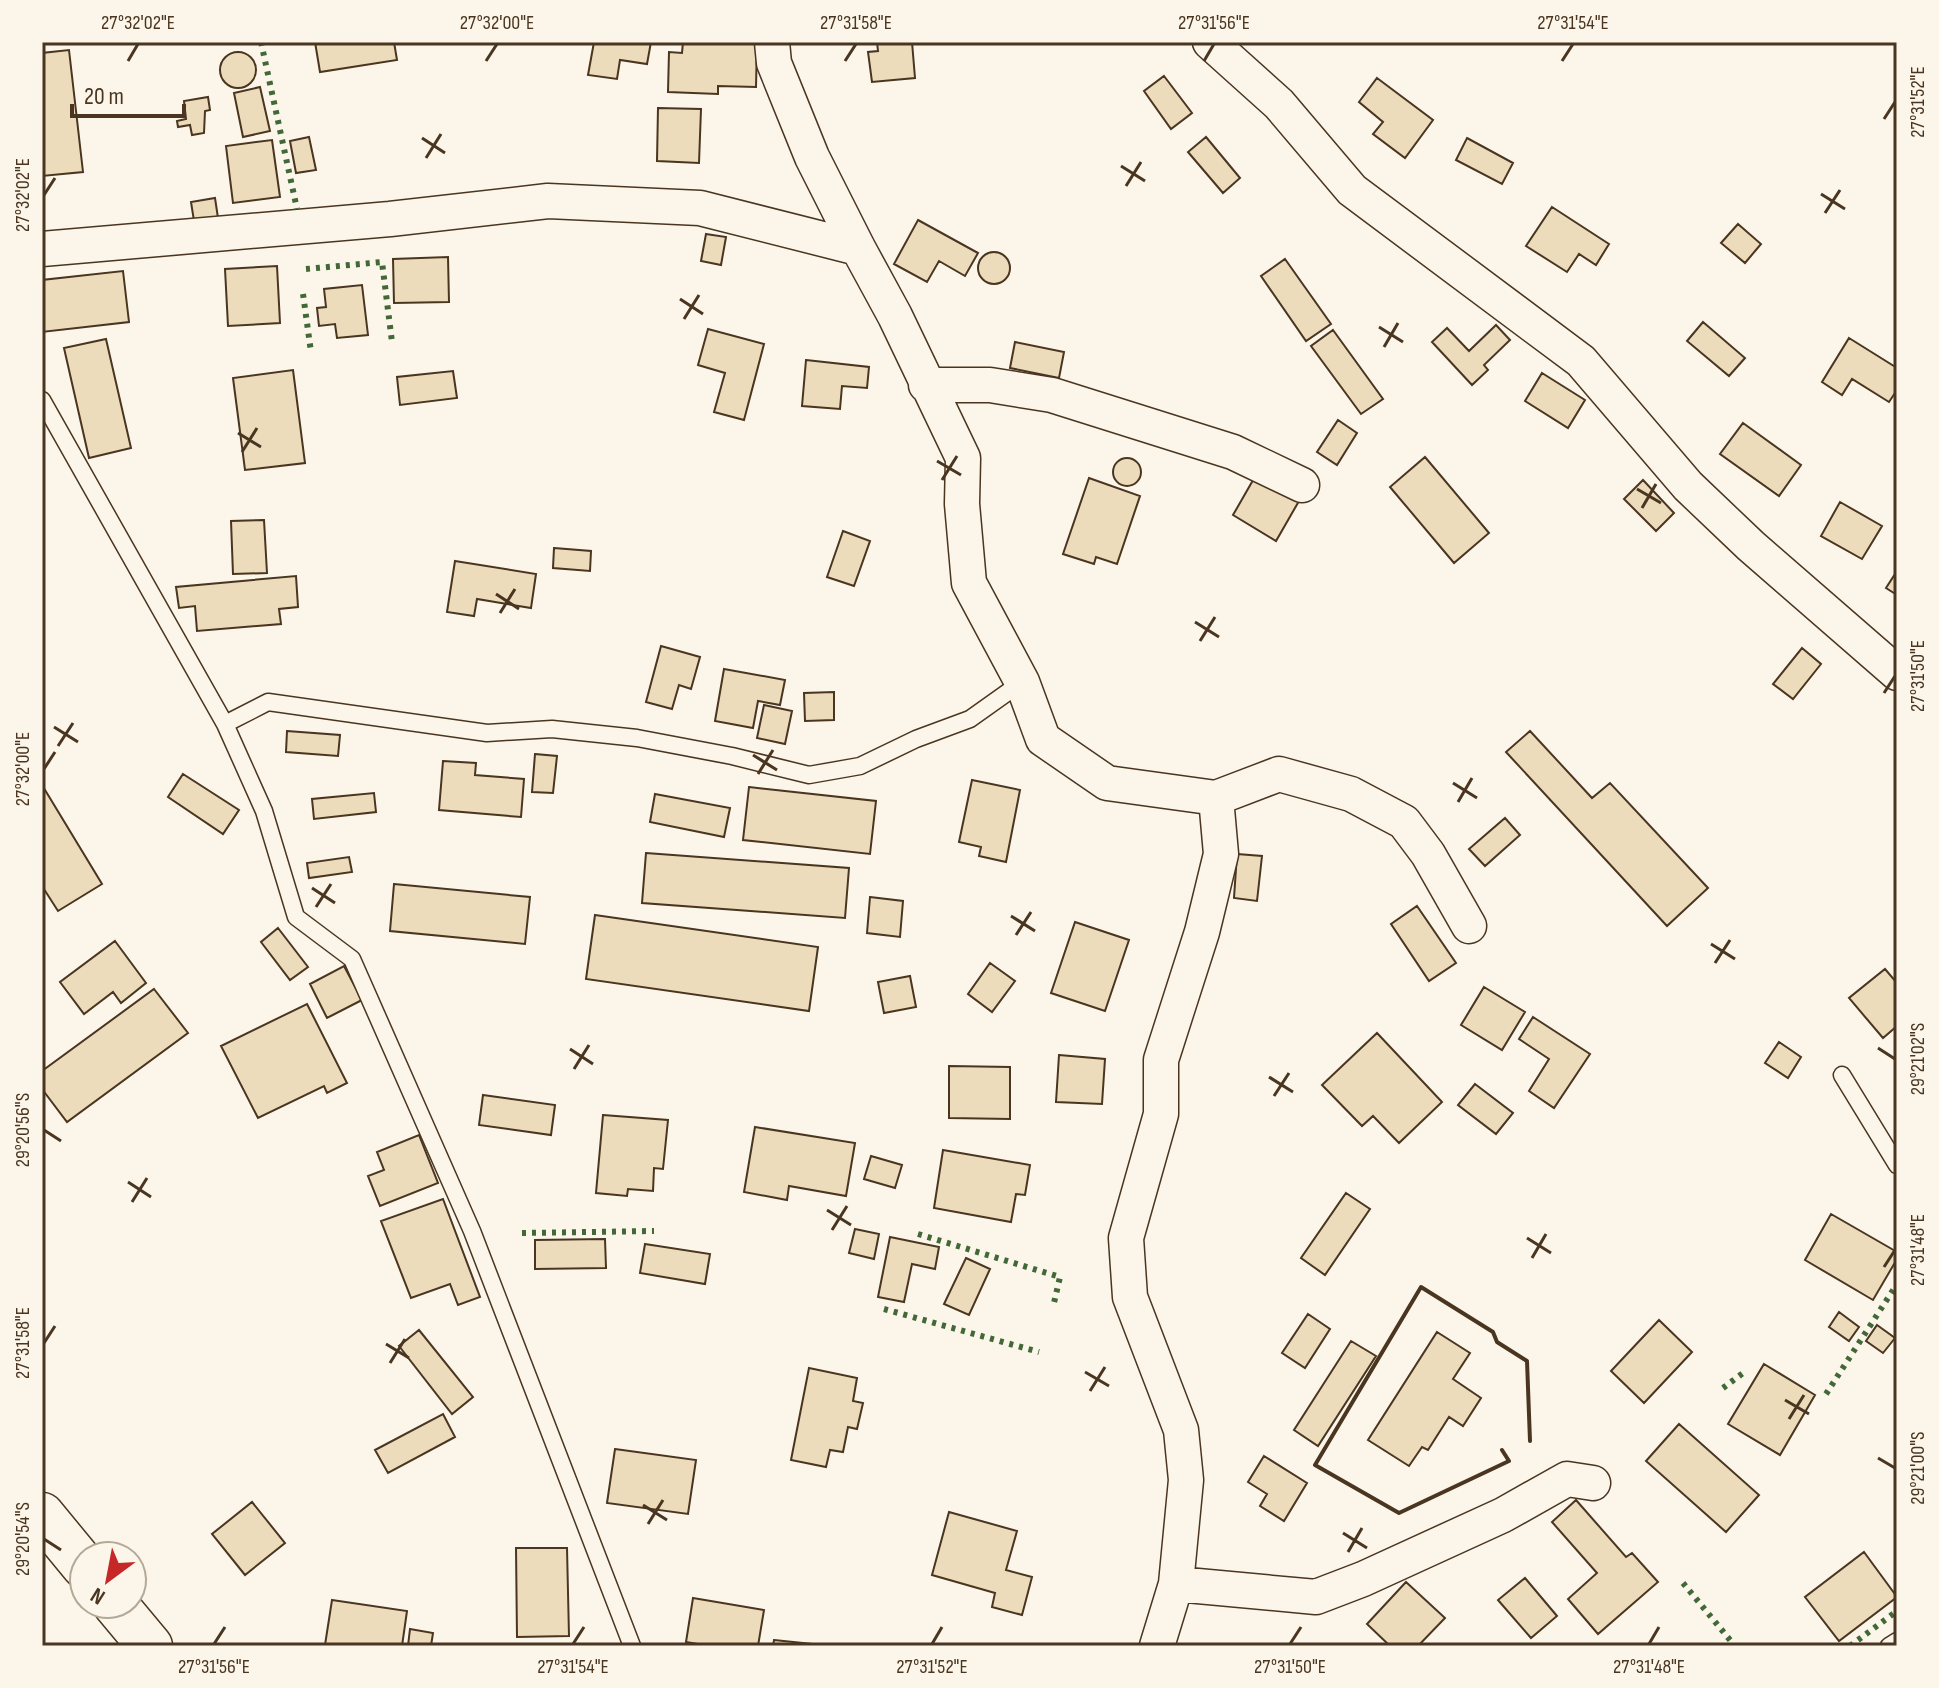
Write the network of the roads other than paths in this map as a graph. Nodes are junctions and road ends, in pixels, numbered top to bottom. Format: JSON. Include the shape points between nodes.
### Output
{"nodes":[{"id":1,"x":772,"y":42,"type":"edge"},
{"id":2,"x":1210,"y":42,"type":"edge"},
{"id":3,"x":858,"y":248,"type":"junction"},
{"id":4,"x":42,"y":249,"type":"edge"},
{"id":5,"x":926,"y":385,"type":"junction"},
{"id":6,"x":42,"y":400,"type":"edge"},
{"id":7,"x":1302,"y":485,"type":"dead end"},
{"id":8,"x":1897,"y":673,"type":"edge"},
{"id":9,"x":1022,"y":682,"type":"junction"},
{"id":10,"x":225,"y":724,"type":"junction"},
{"id":11,"x":1216,"y":798,"type":"junction"},
{"id":12,"x":1469,"y":926,"type":"dead end"},
{"id":13,"x":1842,"y":1075,"type":"dead end"},
{"id":14,"x":1897,"y":1165,"type":"edge"},
{"id":15,"x":1593,"y":1483,"type":"dead end"},
{"id":16,"x":42,"y":1515,"type":"edge"},
{"id":17,"x":68,"y":1547,"type":"edge"},
{"id":18,"x":1176,"y":1584,"type":"junction"},
{"id":19,"x":128,"y":1620,"type":"edge"},
{"id":20,"x":1897,"y":1641,"type":"edge"},
{"id":21,"x":150,"y":1646,"type":"edge"},
{"id":22,"x":632,"y":1646,"type":"edge"},
{"id":23,"x":1157,"y":1646,"type":"edge"},
{"id":24,"x":1889,"y":1646,"type":"edge"}],
"edges":[{"from":1,"to":3,"type":"street","via":[[774,63],[812,157]]},
{"from":2,"to":8,"type":"street","via":[[1279,104],[1352,190],[1581,361],[1688,486]]},
{"from":3,"to":4,"type":"street","via":[[700,208],[548,201]]},
{"from":3,"to":5,"type":"street"},
{"from":5,"to":7,"type":"street","via":[[990,385],[1052,395],[1233,452]]},
{"from":5,"to":9,"type":"street","via":[[963,458],[969,583]]},
{"from":6,"to":10,"type":"lane"},
{"from":9,"to":10,"type":"lane","via":[[970,719],[860,766],[809,775],[637,738],[552,729],[487,733],[268,702]]},
{"from":9,"to":11,"type":"street","via":[[1043,739],[1107,783]]},
{"from":10,"to":22,"type":"lane","via":[[264,811],[296,917],[352,959],[404,1071],[472,1231]]},
{"from":11,"to":12,"type":"street","via":[[1279,774],[1351,794],[1404,822]]},
{"from":11,"to":18,"type":"street","via":[[1221,854],[1161,1060],[1161,1114],[1126,1238],[1130,1297],[1181,1430],[1186,1480]]},
{"from":13,"to":14,"type":"lane"},
{"from":15,"to":18,"type":"street","via":[[1567,1479],[1503,1515],[1316,1597]]},
{"from":16,"to":17,"type":"main road"},
{"from":18,"to":23,"type":"street"},
{"from":19,"to":21,"type":"main road"},
{"from":20,"to":24,"type":"lane"}]}
